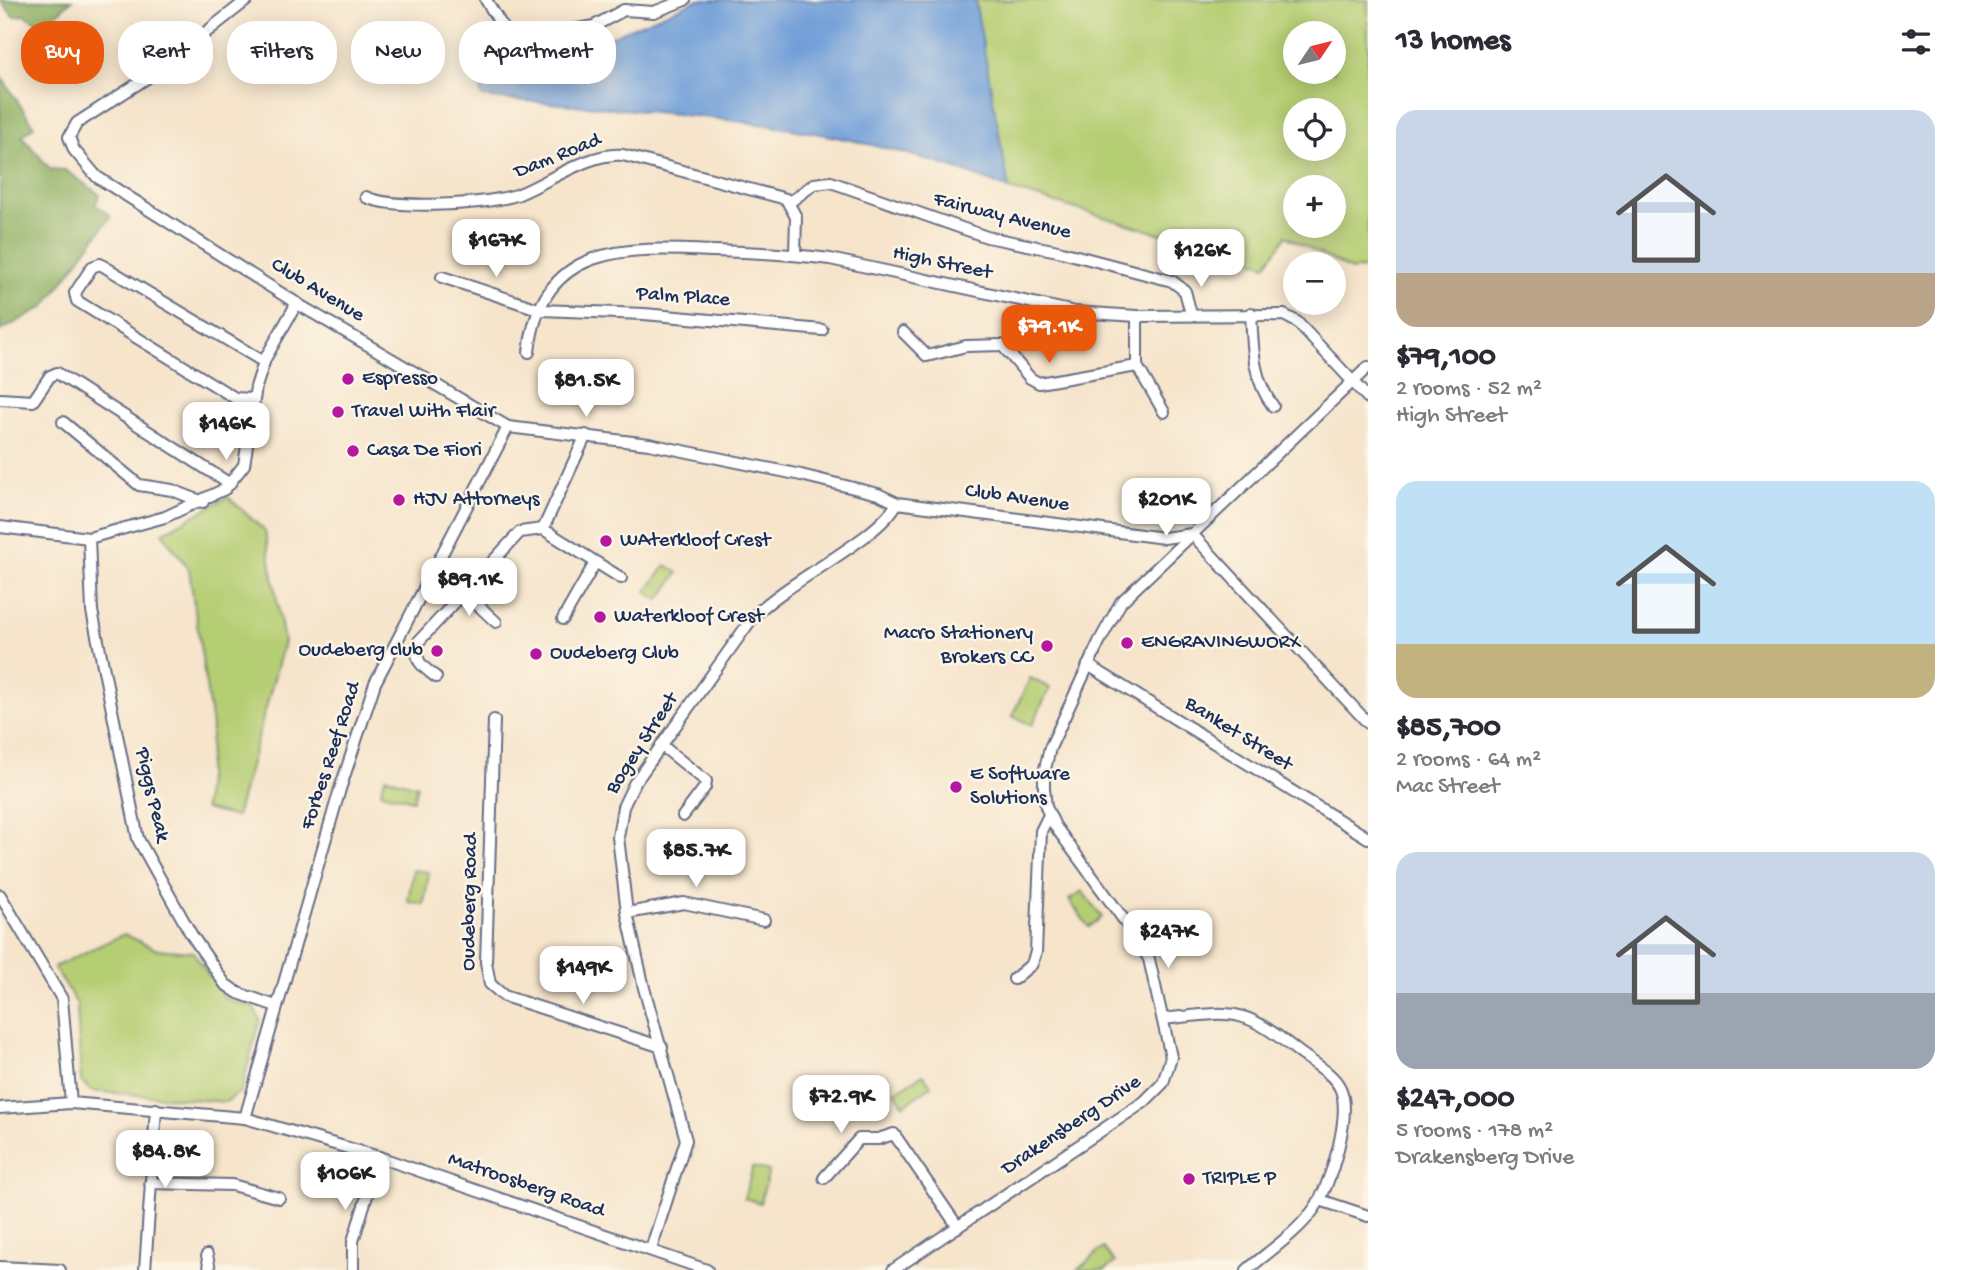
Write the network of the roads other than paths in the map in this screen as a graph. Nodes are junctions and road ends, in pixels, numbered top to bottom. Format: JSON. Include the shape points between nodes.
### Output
{"nodes":[{"id":1,"x":247,"y":0,"type":"edge"},
{"id":2,"x":486,"y":0,"type":"edge"},
{"id":3,"x":685,"y":0,"type":"edge"},
{"id":4,"x":366,"y":197,"type":"dead end"},
{"id":5,"x":790,"y":202,"type":"junction"},
{"id":6,"x":795,"y":254,"type":"junction"},
{"id":7,"x":442,"y":277,"type":"dead end"},
{"id":8,"x":297,"y":303,"type":"junction"},
{"id":9,"x":541,"y":310,"type":"junction"},
{"id":10,"x":1251,"y":313,"type":"junction"},
{"id":11,"x":1191,"y":314,"type":"junction"},
{"id":12,"x":1137,"y":316,"type":"junction"},
{"id":13,"x":822,"y":330,"type":"dead end"},
{"id":14,"x":903,"y":332,"type":"dead end"},
{"id":15,"x":529,"y":352,"type":"dead end"},
{"id":16,"x":264,"y":362,"type":"junction"},
{"id":17,"x":1137,"y":366,"type":"junction"},
{"id":18,"x":1368,"y":367,"type":"edge"},
{"id":19,"x":1352,"y":381,"type":"junction"},
{"id":20,"x":1368,"y":398,"type":"edge"},
{"id":21,"x":0,"y":399,"type":"edge"},
{"id":22,"x":253,"y":400,"type":"junction"},
{"id":23,"x":1273,"y":406,"type":"dead end"},
{"id":24,"x":1164,"y":412,"type":"dead end"},
{"id":25,"x":63,"y":422,"type":"dead end"},
{"id":26,"x":508,"y":427,"type":"junction"},
{"id":27,"x":586,"y":435,"type":"junction"},
{"id":28,"x":230,"y":484,"type":"junction"},
{"id":29,"x":203,"y":502,"type":"junction"},
{"id":30,"x":897,"y":503,"type":"junction"},
{"id":31,"x":0,"y":527,"type":"edge"},
{"id":32,"x":543,"y":529,"type":"junction"},
{"id":33,"x":1192,"y":534,"type":"junction"},
{"id":34,"x":89,"y":538,"type":"junction"},
{"id":35,"x":1164,"y":538,"type":"junction"},
{"id":36,"x":595,"y":563,"type":"junction"},
{"id":37,"x":1161,"y":564,"type":"junction"},
{"id":38,"x":621,"y":578,"type":"dead end"},
{"id":39,"x":463,"y":591,"type":"junction"},
{"id":40,"x":563,"y":619,"type":"dead end"},
{"id":41,"x":496,"y":622,"type":"dead end"},
{"id":42,"x":1088,"y":665,"type":"junction"},
{"id":43,"x":436,"y":677,"type":"dead end"},
{"id":44,"x":494,"y":720,"type":"dead end"},
{"id":45,"x":1368,"y":723,"type":"edge"},
{"id":46,"x":661,"y":745,"type":"junction"},
{"id":47,"x":1049,"y":815,"type":"junction"},
{"id":48,"x":683,"y":816,"type":"dead end"},
{"id":49,"x":1368,"y":838,"type":"edge"},
{"id":50,"x":0,"y":896,"type":"edge"},
{"id":51,"x":627,"y":912,"type":"junction"},
{"id":52,"x":764,"y":920,"type":"dead end"},
{"id":53,"x":1014,"y":979,"type":"dead end"},
{"id":54,"x":276,"y":1006,"type":"junction"},
{"id":55,"x":1163,"y":1019,"type":"junction"},
{"id":56,"x":662,"y":1047,"type":"junction"},
{"id":57,"x":71,"y":1103,"type":"junction"},
{"id":58,"x":0,"y":1108,"type":"edge"},
{"id":59,"x":156,"y":1109,"type":"junction"},
{"id":60,"x":245,"y":1118,"type":"junction"},
{"id":61,"x":379,"y":1157,"type":"junction"},
{"id":62,"x":824,"y":1178,"type":"dead end"},
{"id":63,"x":150,"y":1183,"type":"junction"},
{"id":64,"x":279,"y":1198,"type":"dead end"},
{"id":65,"x":1320,"y":1200,"type":"junction"},
{"id":66,"x":1368,"y":1216,"type":"edge"},
{"id":67,"x":958,"y":1227,"type":"junction"},
{"id":68,"x":651,"y":1249,"type":"junction"},
{"id":69,"x":207,"y":1255,"type":"dead end"},
{"id":70,"x":0,"y":1267,"type":"edge"},
{"id":71,"x":60,"y":1270,"type":"edge"},
{"id":72,"x":145,"y":1270,"type":"edge"},
{"id":73,"x":210,"y":1270,"type":"edge"},
{"id":74,"x":353,"y":1270,"type":"edge"},
{"id":75,"x":707,"y":1270,"type":"edge"},
{"id":76,"x":893,"y":1270,"type":"edge"},
{"id":77,"x":1247,"y":1270,"type":"edge"}],
"edges":[{"from":1,"to":8,"type":"street","name":"Club Avenue","via":[[153,74],[78,123],[70,133],[70,143],[97,177]]},
{"from":2,"to":3,"type":"street","via":[[505,31],[520,40],[594,26],[624,10],[654,12]]},
{"from":4,"to":5,"type":"street","name":"Dam Road","via":[[401,204],[501,199],[615,154]]},
{"from":5,"to":6,"type":"street","via":[[796,216]]},
{"from":5,"to":11,"type":"street","name":"Fairway Avenue","via":[[814,184],[838,184],[987,237],[1172,281],[1185,291]]},
{"from":6,"to":9,"type":"street","name":"High Street","via":[[657,248],[612,251],[570,271]]},
{"from":6,"to":12,"type":"street","name":"High Street","via":[[1075,312]]},
{"from":7,"to":9,"type":"street","name":"Palm Place"},
{"from":8,"to":16,"type":"street"},
{"from":8,"to":26,"type":"street","name":"Club Avenue"},
{"from":9,"to":13,"type":"street","name":"Palm Place"},
{"from":9,"to":15,"type":"street","name":"High Street"},
{"from":10,"to":11,"type":"street","name":"High Street"},
{"from":10,"to":19,"type":"street","name":"High Street","via":[[1291,318]]},
{"from":10,"to":23,"type":"street","via":[[1255,368],[1261,389]]},
{"from":11,"to":12,"type":"street","name":"High Street"},
{"from":12,"to":17,"type":"street"},
{"from":14,"to":17,"type":"street","via":[[927,356],[966,346],[1002,345],[1039,383]]},
{"from":16,"to":22,"type":"street"},
{"from":16,"to":22,"type":"street","via":[[100,264],[92,267],[74,296],[234,398]]},
{"from":17,"to":24,"type":"street"},
{"from":18,"to":19,"type":"street","name":"Drakensberg Drive"},
{"from":19,"to":20,"type":"street","name":"High Street"},
{"from":19,"to":33,"type":"street","name":"Drakensberg Drive"},
{"from":21,"to":28,"type":"street","via":[[33,401],[57,373]]},
{"from":22,"to":28,"type":"street","via":[[246,456]]},
{"from":25,"to":29,"type":"street","via":[[139,485],[172,490]]},
{"from":26,"to":27,"type":"street","name":"Club Avenue"},
{"from":26,"to":54,"type":"street","name":"Forbes Reef Road","via":[[375,683]]},
{"from":27,"to":30,"type":"street","name":"Club Avenue","via":[[801,475]]},
{"from":27,"to":32,"type":"street"},
{"from":28,"to":29,"type":"street"},
{"from":29,"to":34,"type":"street"},
{"from":30,"to":35,"type":"street","name":"Club Avenue"},
{"from":30,"to":46,"type":"street","name":"Bogey Street","via":[[877,527],[761,609]]},
{"from":31,"to":34,"type":"street"},
{"from":32,"to":36,"type":"street"},
{"from":32,"to":39,"type":"street","via":[[520,532]]},
{"from":33,"to":35,"type":"street","name":"Club Avenue"},
{"from":33,"to":37,"type":"street","name":"Drakensberg Drive"},
{"from":33,"to":45,"type":"street"},
{"from":34,"to":54,"type":"street","name":"Piggs Peak","via":[[92,611],[141,849],[225,984]]},
{"from":35,"to":37,"type":"street"},
{"from":36,"to":38,"type":"street"},
{"from":36,"to":40,"type":"street"},
{"from":37,"to":42,"type":"street","name":"Drakensberg Drive","via":[[1121,602]]},
{"from":39,"to":41,"type":"street"},
{"from":39,"to":43,"type":"street","via":[[419,641],[418,662]]},
{"from":42,"to":47,"type":"street","name":"Drakensberg Drive","via":[[1046,762]]},
{"from":42,"to":49,"type":"street","name":"Banket Street"},
{"from":44,"to":56,"type":"street","name":"Oudeberg Road","via":[[486,962],[490,984],[504,996]]},
{"from":46,"to":48,"type":"street","via":[[706,781]]},
{"from":46,"to":51,"type":"street","name":"Bogey Street","via":[[635,784],[619,820]]},
{"from":47,"to":53,"type":"street","via":[[1041,831],[1036,952],[1032,964]]},
{"from":47,"to":55,"type":"street","name":"Drakensberg Drive","via":[[1143,948]]},
{"from":50,"to":57,"type":"street","via":[[62,999]]},
{"from":51,"to":52,"type":"street","via":[[684,903]]},
{"from":51,"to":56,"type":"street","name":"Bogey Street"},
{"from":54,"to":60,"type":"street","name":"Forbes Reef Road"},
{"from":55,"to":65,"type":"street","via":[[1245,1015],[1337,1082],[1345,1118]]},
{"from":55,"to":67,"type":"street","name":"Drakensberg Drive","via":[[1171,1057],[1156,1093]]},
{"from":56,"to":68,"type":"street","name":"Bogey Street","via":[[686,1140]]},
{"from":57,"to":58,"type":"street","name":"Matroosberg Road"},
{"from":57,"to":59,"type":"street","name":"Matroosberg Road"},
{"from":59,"to":60,"type":"street","name":"Matroosberg Road"},
{"from":59,"to":63,"type":"street"},
{"from":60,"to":61,"type":"street","name":"Matroosberg Road"},
{"from":61,"to":68,"type":"street","name":"Matroosberg Road"},
{"from":61,"to":74,"type":"street","via":[[353,1241]]},
{"from":62,"to":67,"type":"street","via":[[859,1139],[894,1134]]},
{"from":63,"to":64,"type":"street","via":[[232,1185]]},
{"from":63,"to":72,"type":"street"},
{"from":65,"to":66,"type":"street"},
{"from":65,"to":77,"type":"street","via":[[1307,1218]]},
{"from":67,"to":76,"type":"street","name":"Drakensberg Drive"},
{"from":68,"to":75,"type":"street","name":"Matroosberg Road"},
{"from":69,"to":73,"type":"street"},
{"from":70,"to":71,"type":"street"}]}
